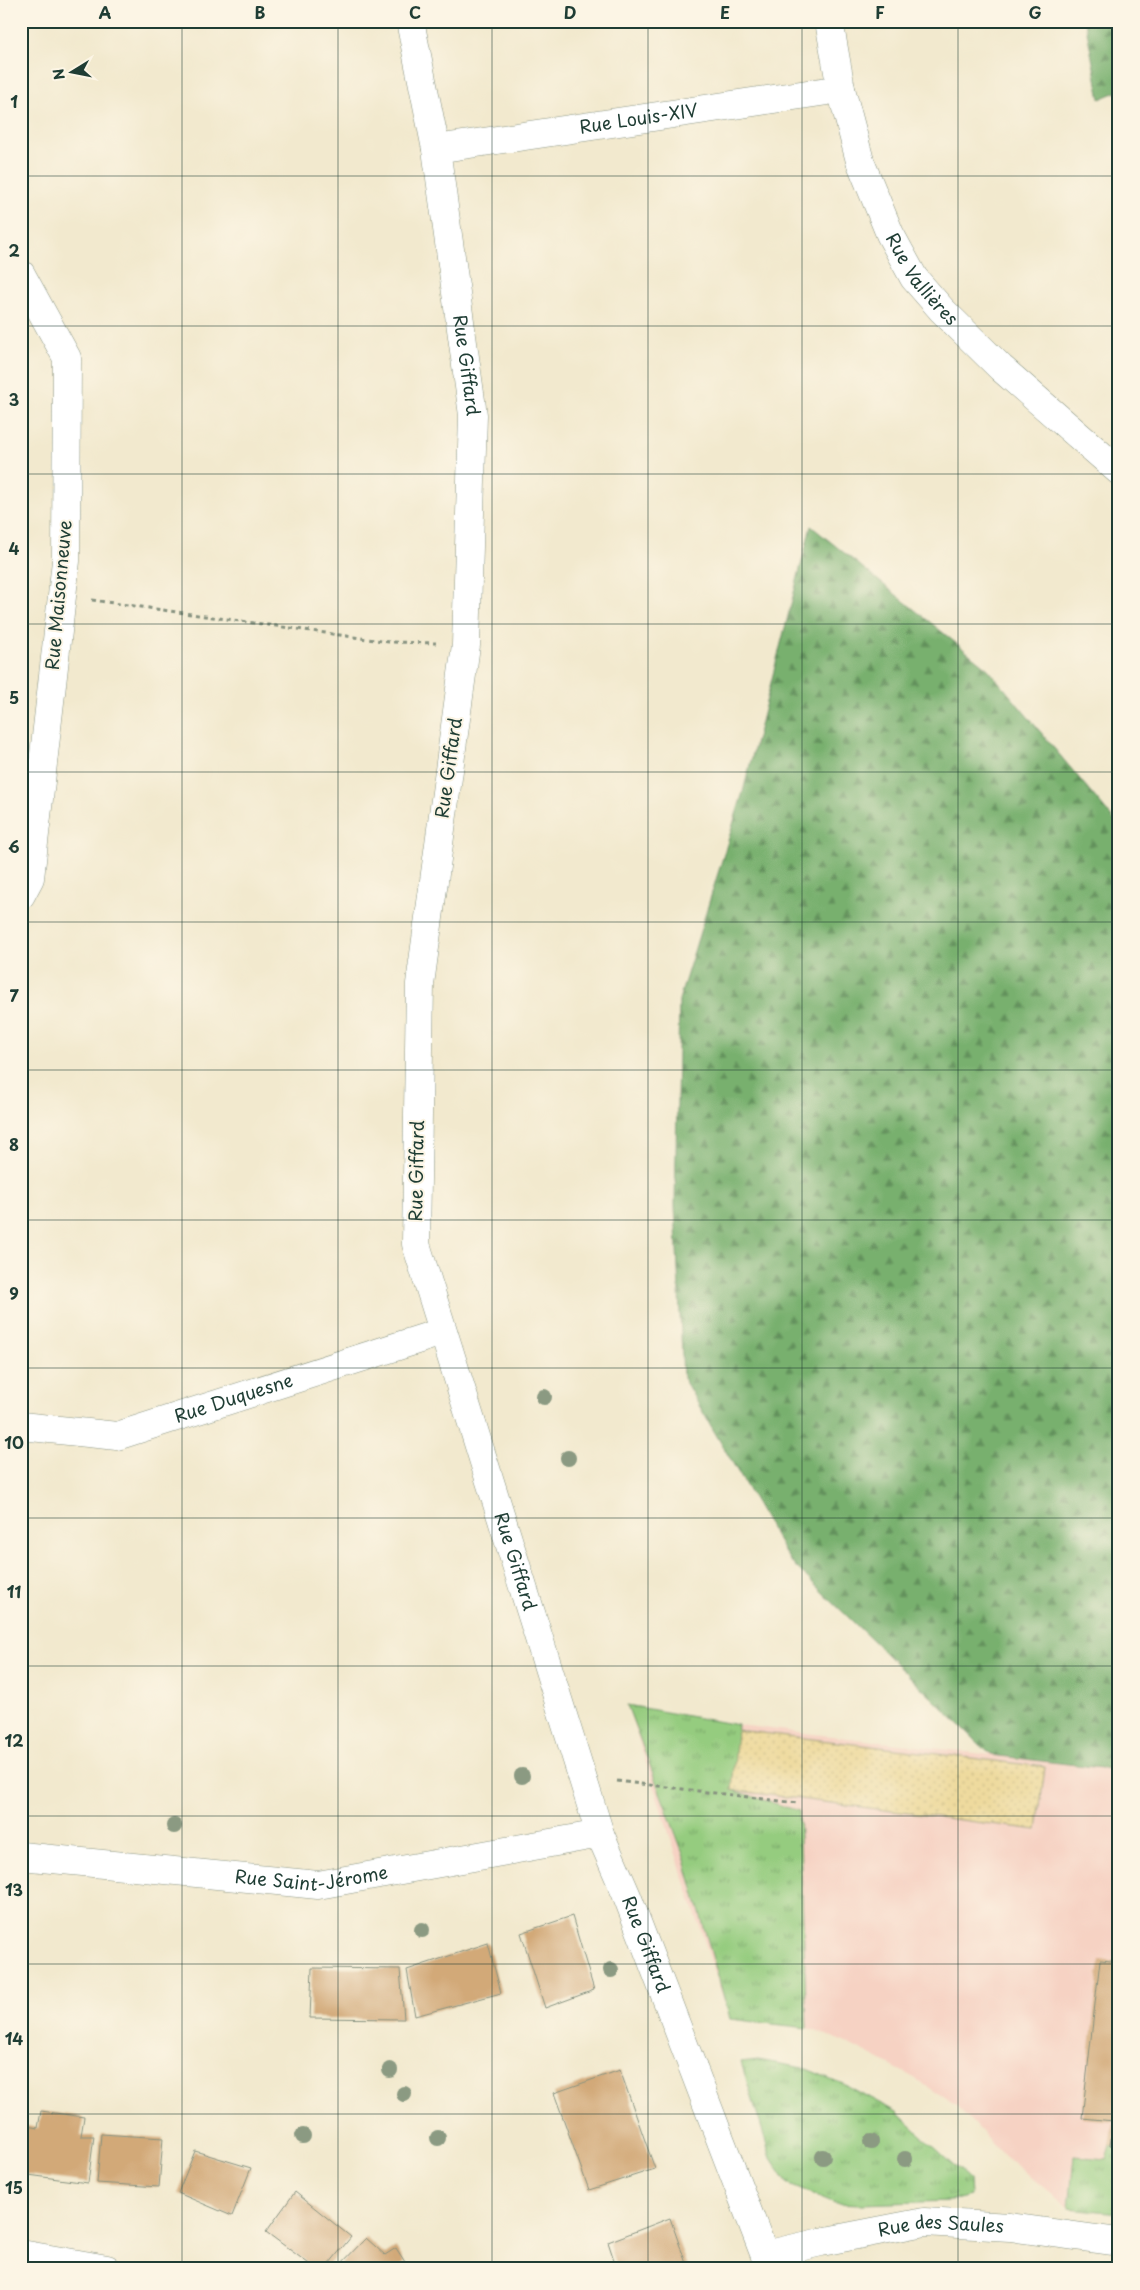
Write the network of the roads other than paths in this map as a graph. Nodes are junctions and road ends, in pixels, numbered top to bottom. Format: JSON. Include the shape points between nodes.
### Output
{"nodes":[{"id":1,"x":410,"y":21,"type":"edge"},
{"id":2,"x":829,"y":21,"type":"edge"},
{"id":3,"x":841,"y":89,"type":"junction"},
{"id":4,"x":436,"y":149,"type":"junction"},
{"id":5,"x":21,"y":274,"type":"edge"},
{"id":6,"x":1119,"y":471,"type":"edge"},
{"id":7,"x":21,"y":895,"type":"edge"},
{"id":8,"x":442,"y":1332,"type":"junction"},
{"id":9,"x":21,"y":1426,"type":"edge"},
{"id":10,"x":600,"y":1834,"type":"junction"},
{"id":11,"x":21,"y":1856,"type":"edge"},
{"id":12,"x":1119,"y":2242,"type":"edge"},
{"id":13,"x":21,"y":2254,"type":"edge"},
{"id":14,"x":768,"y":2262,"type":"edge"},
{"id":15,"x":107,"y":2269,"type":"edge"}],
"edges":[{"from":1,"to":4,"type":"street","name":"Rue Giffard"},
{"from":2,"to":3,"type":"street","name":"Rue Vallières"},
{"from":3,"to":4,"type":"street","name":"Rue Louis-XIV"},
{"from":3,"to":6,"type":"street","name":"Rue Vallières","via":[[860,161],[890,234],[914,278],[1001,368]]},
{"from":4,"to":8,"type":"street","name":"Rue Giffard","via":[[473,415],[466,644],[420,984],[416,1244]]},
{"from":5,"to":7,"type":"street","name":"Rue Maisonneuve","via":[[67,358],[66,561],[30,878]]},
{"from":8,"to":9,"type":"street","name":"Rue Duquesne","via":[[117,1436]]},
{"from":8,"to":10,"type":"street","name":"Rue Giffard"},
{"from":10,"to":11,"type":"street","name":"Rue Saint-Jérome","via":[[318,1885]]},
{"from":10,"to":14,"type":"street","name":"Rue Giffard"},
{"from":12,"to":14,"type":"street","name":"Rue des Saules","via":[[1010,2227],[924,2222],[822,2242]]},
{"from":13,"to":15,"type":"street"}]}
